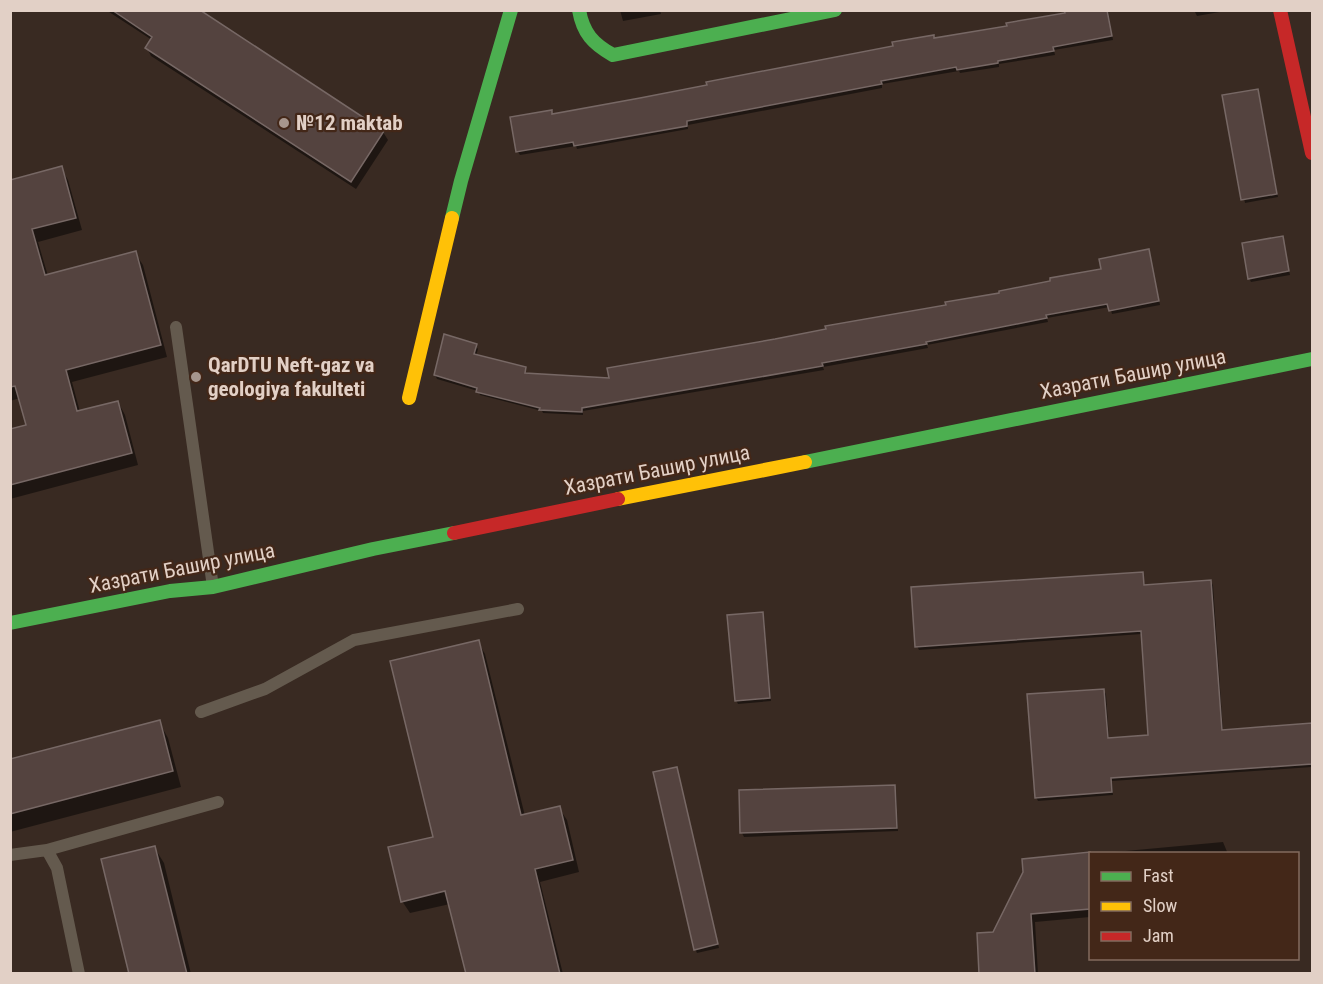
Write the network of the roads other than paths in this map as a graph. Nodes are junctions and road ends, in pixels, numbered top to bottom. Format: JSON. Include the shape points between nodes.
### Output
{"nodes":[{"id":1,"x":511,"y":10,"type":"edge"},
{"id":2,"x":579,"y":10,"type":"edge"},
{"id":3,"x":835,"y":10,"type":"edge"},
{"id":4,"x":1280,"y":10,"type":"edge"},
{"id":5,"x":1312,"y":153,"type":"edge"},
{"id":6,"x":176,"y":327,"type":"dead end"},
{"id":7,"x":1312,"y":359,"type":"edge"},
{"id":8,"x":409,"y":398,"type":"dead end"},
{"id":9,"x":213,"y":587,"type":"junction"},
{"id":10,"x":518,"y":609,"type":"dead end"},
{"id":11,"x":10,"y":623,"type":"edge"},
{"id":12,"x":201,"y":712,"type":"dead end"},
{"id":13,"x":218,"y":802,"type":"dead end"},
{"id":14,"x":47,"y":850,"type":"junction"},
{"id":15,"x":10,"y":855,"type":"edge"},
{"id":16,"x":79,"y":974,"type":"edge"}],
"edges":[{"from":1,"to":8,"type":"street","via":[[461,181]]},
{"from":2,"to":3,"type":"street","via":[[580,22],[592,44],[613,55]]},
{"from":4,"to":5,"type":"street"},
{"from":6,"to":9,"type":"lane"},
{"from":7,"to":9,"type":"street","name":"Хазрати Башир улица","via":[[385,547]]},
{"from":9,"to":11,"type":"street","name":"Хазрати Башир улица","via":[[170,591]]},
{"from":10,"to":12,"type":"lane","via":[[354,640],[265,689]]},
{"from":13,"to":14,"type":"lane"},
{"from":14,"to":15,"type":"lane"},
{"from":14,"to":16,"type":"lane","via":[[57,868]]}]}
